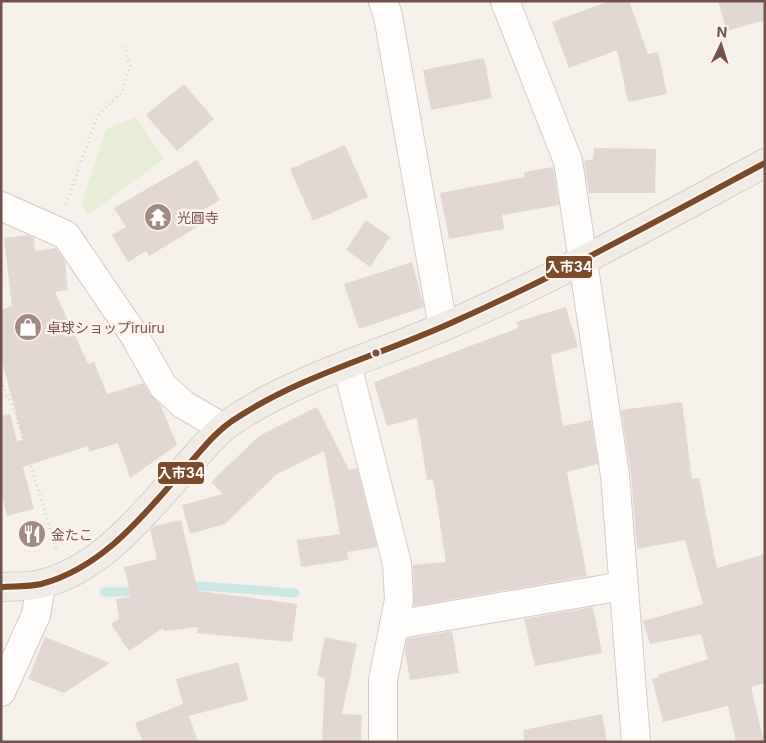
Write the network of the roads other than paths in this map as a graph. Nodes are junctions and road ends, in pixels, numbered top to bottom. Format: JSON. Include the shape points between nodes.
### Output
{"nodes":[{"id":1,"x":383,"y":1,"type":"edge"},
{"id":2,"x":505,"y":1,"type":"edge"},
{"id":3,"x":765,"y":163,"type":"edge"},
{"id":4,"x":1,"y":206,"type":"edge"},
{"id":5,"x":584,"y":261,"type":"junction"},
{"id":6,"x":443,"y":327,"type":"junction"},
{"id":7,"x":347,"y":365,"type":"junction"},
{"id":8,"x":222,"y":427,"type":"junction"},
{"id":9,"x":52,"y":580,"type":"junction"},
{"id":10,"x":624,"y":586,"type":"junction"},
{"id":11,"x":1,"y":587,"type":"edge"},
{"id":12,"x":394,"y":625,"type":"junction"},
{"id":13,"x":1,"y":692,"type":"edge"},
{"id":14,"x":383,"y":742,"type":"edge"},
{"id":15,"x":636,"y":742,"type":"edge"}],
"edges":[{"from":1,"to":6,"type":"street"},
{"from":2,"to":5,"type":"street","via":[[568,161]]},
{"from":3,"to":5,"type":"main road"},
{"from":4,"to":8,"type":"street","via":[[66,235],[134,335],[163,386],[184,405]]},
{"from":5,"to":6,"type":"main road"},
{"from":5,"to":10,"type":"street","via":[[616,475]]},
{"from":6,"to":7,"type":"main road"},
{"from":7,"to":8,"type":"main road","via":[[257,404]]},
{"from":7,"to":12,"type":"street","via":[[396,564],[399,600]]},
{"from":8,"to":9,"type":"main road","via":[[129,530],[94,559]]},
{"from":9,"to":11,"type":"main road"},
{"from":9,"to":13,"type":"street"},
{"from":10,"to":12,"type":"street"},
{"from":10,"to":15,"type":"street"},
{"from":12,"to":14,"type":"street","via":[[383,680]]}]}
